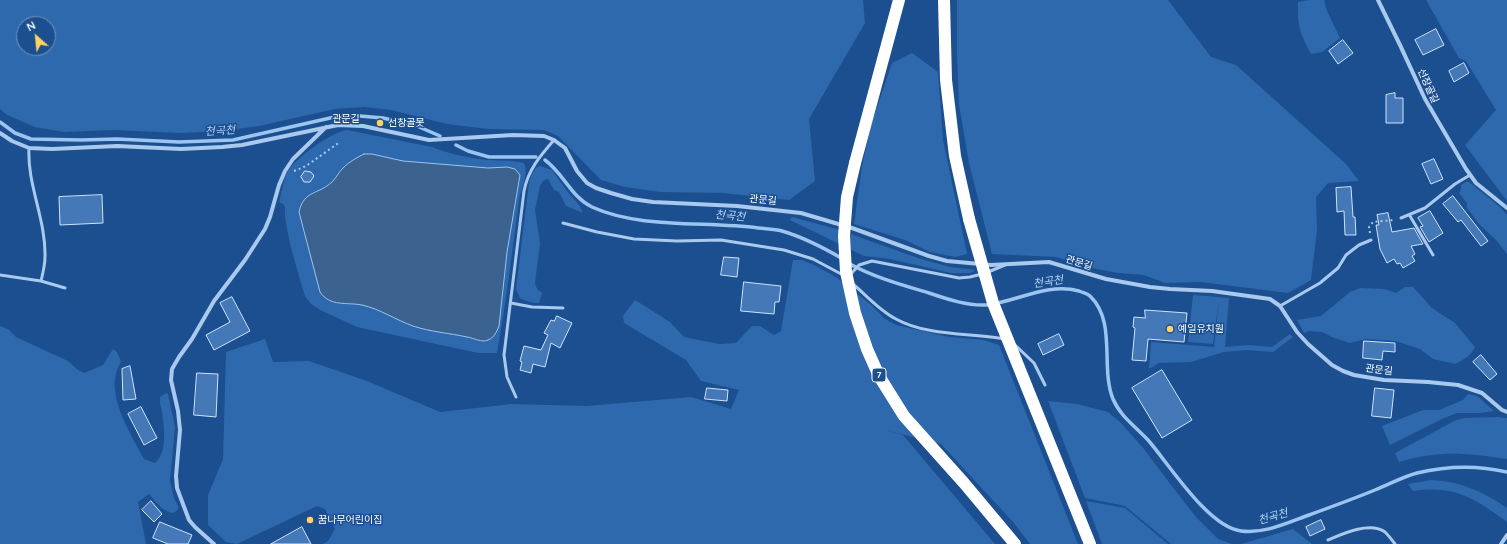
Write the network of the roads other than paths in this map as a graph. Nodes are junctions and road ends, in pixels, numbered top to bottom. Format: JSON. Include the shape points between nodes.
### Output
{"nodes":[{"id":1,"x":899,"y":0,"type":"edge"},
{"id":2,"x":944,"y":0,"type":"edge"},
{"id":3,"x":1378,"y":0,"type":"edge"},
{"id":4,"x":327,"y":127,"type":"junction"},
{"id":5,"x":0,"y":133,"type":"edge"},
{"id":6,"x":554,"y":140,"type":"junction"},
{"id":7,"x":29,"y":148,"type":"junction"},
{"id":8,"x":1470,"y":175,"type":"junction"},
{"id":9,"x":1507,"y":208,"type":"edge"},
{"id":10,"x":1410,"y":216,"type":"junction"},
{"id":11,"x":1401,"y":218,"type":"road end"},
{"id":12,"x":563,"y":223,"type":"dead end"},
{"id":13,"x":1371,"y":240,"type":"road end"},
{"id":14,"x":1433,"y":255,"type":"dead end"},
{"id":15,"x":1007,"y":265,"type":"junction"},
{"id":16,"x":0,"y":275,"type":"edge"},
{"id":17,"x":847,"y":278,"type":"junction"},
{"id":18,"x":41,"y":281,"type":"junction"},
{"id":19,"x":65,"y":288,"type":"dead end"},
{"id":20,"x":511,"y":303,"type":"junction"},
{"id":21,"x":1280,"y":306,"type":"junction"},
{"id":22,"x":563,"y":308,"type":"dead end"},
{"id":23,"x":1045,"y":386,"type":"dead end"},
{"id":24,"x":516,"y":396,"type":"dead end"},
{"id":25,"x":1507,"y":412,"type":"edge"},
{"id":26,"x":1507,"y":535,"type":"edge"},
{"id":27,"x":1328,"y":540,"type":"dead end"},
{"id":28,"x":214,"y":544,"type":"edge"},
{"id":29,"x":1015,"y":544,"type":"edge"},
{"id":30,"x":1090,"y":544,"type":"edge"},
{"id":31,"x":1395,"y":544,"type":"edge"},
{"id":32,"x":1501,"y":544,"type":"edge"}],
"edges":[{"from":1,"to":29,"type":"highway","number":"7","bridge":true,"via":[[847,197],[844,236],[846,272],[855,312],[879,376],[904,416]]},
{"from":2,"to":30,"type":"highway","bridge":true,"via":[[946,80],[955,156],[969,219],[993,303]]},
{"from":3,"to":8,"type":"street","name":"선장골길","via":[[1427,104]]},
{"from":4,"to":6,"type":"street","name":"관문길","via":[[363,126],[429,140],[532,135]]},
{"from":4,"to":7,"type":"street","name":"관문길","via":[[222,147]]},
{"from":4,"to":28,"type":"street","via":[[284,171],[265,229],[214,301],[175,364],[171,375],[180,430],[177,488],[189,520]]},
{"from":5,"to":7,"type":"street","name":"관문길"},
{"from":6,"to":15,"type":"street","name":"관문길","via":[[565,148],[581,178],[611,194],[653,202],[737,206],[801,213],[941,259]]},
{"from":6,"to":20,"type":"lane","via":[[532,167],[526,182]]},
{"from":7,"to":18,"type":"lane","via":[[30,176],[45,248]]},
{"from":8,"to":9,"type":"street","name":"선장골길"},
{"from":8,"to":10,"type":"lane"},
{"from":10,"to":11,"type":"lane"},
{"from":10,"to":14,"type":"lane"},
{"from":12,"to":17,"type":"lane","via":[[634,239],[677,242],[720,240],[784,250],[819,262]]},
{"from":13,"to":21,"type":"lane","via":[[1346,255],[1338,268],[1320,283]]},
{"from":15,"to":17,"type":"lane","via":[[980,275],[959,278],[872,260],[859,265]]},
{"from":15,"to":21,"type":"street","name":"관문길","via":[[1049,262],[1106,279],[1170,289],[1260,297],[1270,299]]},
{"from":16,"to":18,"type":"lane"},
{"from":17,"to":23,"type":"lane","via":[[891,316],[910,325],[948,333],[1000,338],[1012,343],[1034,362]]},
{"from":18,"to":19,"type":"lane"},
{"from":20,"to":22,"type":"lane"},
{"from":20,"to":24,"type":"lane","via":[[504,365]]},
{"from":21,"to":25,"type":"street","name":"관문길","via":[[1302,339],[1343,371],[1376,379],[1458,385],[1482,394]]},
{"from":26,"to":32,"type":"street"},
{"from":27,"to":31,"type":"lane","via":[[1352,531],[1376,528],[1384,532]]}]}
